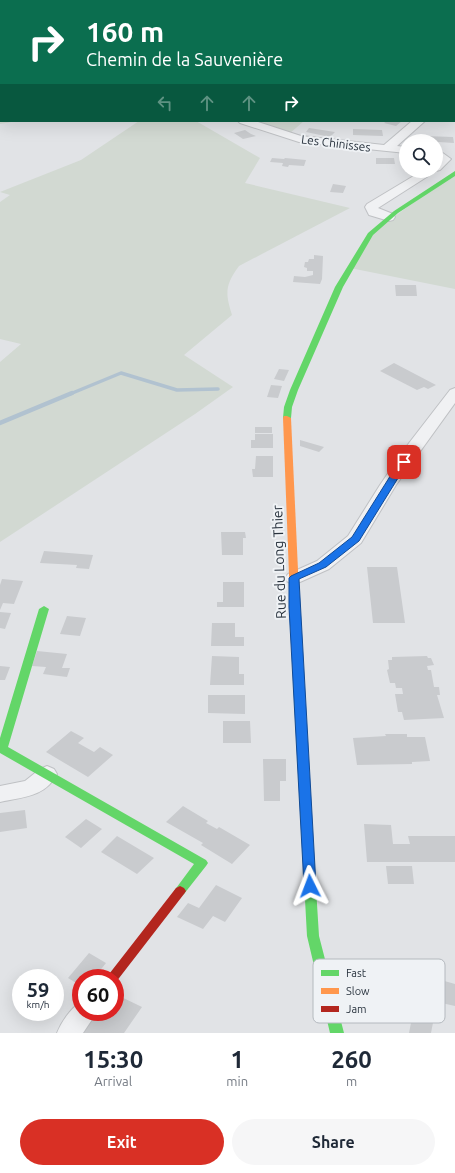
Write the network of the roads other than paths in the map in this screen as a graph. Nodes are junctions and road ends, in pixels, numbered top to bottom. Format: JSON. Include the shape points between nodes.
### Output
{"nodes":[{"id":1,"x":247,"y":122,"type":"edge"},
{"id":2,"x":418,"y":122,"type":"edge"},
{"id":3,"x":387,"y":148,"type":"junction"},
{"id":4,"x":399,"y":149,"type":"edge"},
{"id":5,"x":455,"y":173,"type":"edge"},
{"id":6,"x":419,"y":178,"type":"edge"},
{"id":7,"x":389,"y":217,"type":"junction"},
{"id":8,"x":455,"y":393,"type":"edge"},
{"id":9,"x":294,"y":578,"type":"junction"},
{"id":10,"x":44,"y":609,"type":"dead end"},
{"id":11,"x":46,"y":774,"type":"junction"},
{"id":12,"x":0,"y":794,"type":"edge"},
{"id":13,"x":319,"y":959,"type":"edge"},
{"id":14,"x":119,"y":969,"type":"edge"},
{"id":15,"x":78,"y":1021,"type":"edge"},
{"id":16,"x":335,"y":1023,"type":"edge"},
{"id":17,"x":69,"y":1033,"type":"edge"},
{"id":18,"x":337,"y":1033,"type":"edge"}],
"edges":[{"from":1,"to":3,"type":"street","name":"Les Chinisses","via":[[299,139]]},
{"from":2,"to":3,"type":"street"},
{"from":3,"to":4,"type":"street","name":"Les Chinisses"},
{"from":5,"to":7,"type":"main road","name":"Rue du Long Thier"},
{"from":6,"to":7,"type":"street","via":[[371,207],[373,212]]},
{"from":7,"to":9,"type":"main road","name":"Rue du Long Thier","via":[[370,234],[339,287],[288,407]]},
{"from":8,"to":9,"type":"street","via":[[388,485],[355,539],[323,565]]},
{"from":9,"to":13,"type":"main road","name":"Rue du Long Thier","via":[[313,936]]},
{"from":10,"to":11,"type":"main road","via":[[2,749]]},
{"from":11,"to":12,"type":"street","via":[[31,788]]},
{"from":11,"to":14,"type":"main road","via":[[202,863]]},
{"from":15,"to":17,"type":"street"},
{"from":16,"to":18,"type":"main road","name":"Rue du Long Thier"}]}
